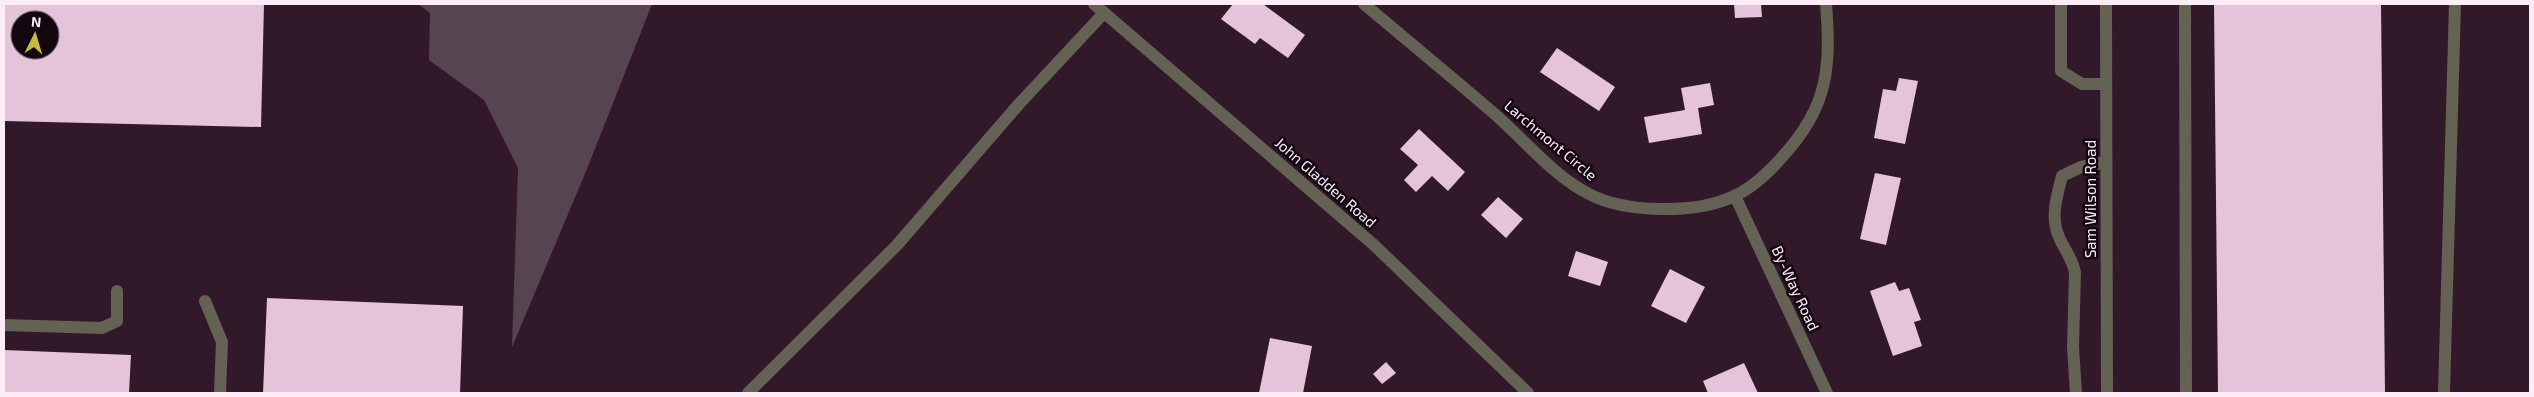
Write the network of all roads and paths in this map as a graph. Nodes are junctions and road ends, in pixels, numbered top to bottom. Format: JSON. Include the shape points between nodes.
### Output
{"nodes":[{"id":1,"x":1094,"y":4,"type":"edge"},
{"id":2,"x":1364,"y":4,"type":"edge"},
{"id":3,"x":1826,"y":4,"type":"edge"},
{"id":4,"x":2061,"y":4,"type":"edge"},
{"id":5,"x":2106,"y":4,"type":"edge"},
{"id":6,"x":2185,"y":4,"type":"edge"},
{"id":7,"x":2455,"y":4,"type":"edge"},
{"id":8,"x":1104,"y":13,"type":"junction"},
{"id":9,"x":2106,"y":84,"type":"junction"},
{"id":10,"x":2106,"y":162,"type":"junction"},
{"id":11,"x":1735,"y":196,"type":"junction"},
{"id":12,"x":117,"y":291,"type":"dead end"},
{"id":13,"x":205,"y":301,"type":"dead end"},
{"id":14,"x":4,"y":325,"type":"edge"},
{"id":15,"x":220,"y":393,"type":"edge"},
{"id":16,"x":748,"y":393,"type":"edge"},
{"id":17,"x":1528,"y":393,"type":"edge"},
{"id":18,"x":1827,"y":393,"type":"edge"},
{"id":19,"x":2076,"y":393,"type":"edge"},
{"id":20,"x":2107,"y":393,"type":"edge"},
{"id":21,"x":2186,"y":393,"type":"edge"},
{"id":22,"x":2444,"y":393,"type":"edge"}],
"edges":[{"from":1,"to":8,"type":"street","name":"John Gladden Road"},
{"from":2,"to":11,"type":"street","name":"Larchmont Circle","via":[[1570,182],[1589,194],[1610,203],[1657,209],[1709,204]]},
{"from":3,"to":11,"type":"street","name":"Larchmont Circle","via":[[1827,68],[1819,103],[1794,146],[1765,175]]},
{"from":4,"to":9,"type":"street","via":[[2061,71],[2082,84]]},
{"from":5,"to":9,"type":"street","name":"Sam Wilson Road"},
{"from":6,"to":21,"type":"street"},
{"from":7,"to":22,"type":"street"},
{"from":8,"to":16,"type":"street","via":[[1019,104],[897,245]]},
{"from":8,"to":17,"type":"street","name":"John Gladden Road","via":[[1374,246]]},
{"from":9,"to":10,"type":"street","name":"Sam Wilson Road"},
{"from":10,"to":19,"type":"street","via":[[2082,167],[2062,176],[2054,210],[2058,236],[2075,272],[2073,346]]},
{"from":10,"to":20,"type":"street","name":"Sam Wilson Road"},
{"from":11,"to":18,"type":"street","name":"By-Way Road"},
{"from":12,"to":14,"type":"street","via":[[118,321],[102,328]]},
{"from":13,"to":15,"type":"street","via":[[222,342]]}]}
